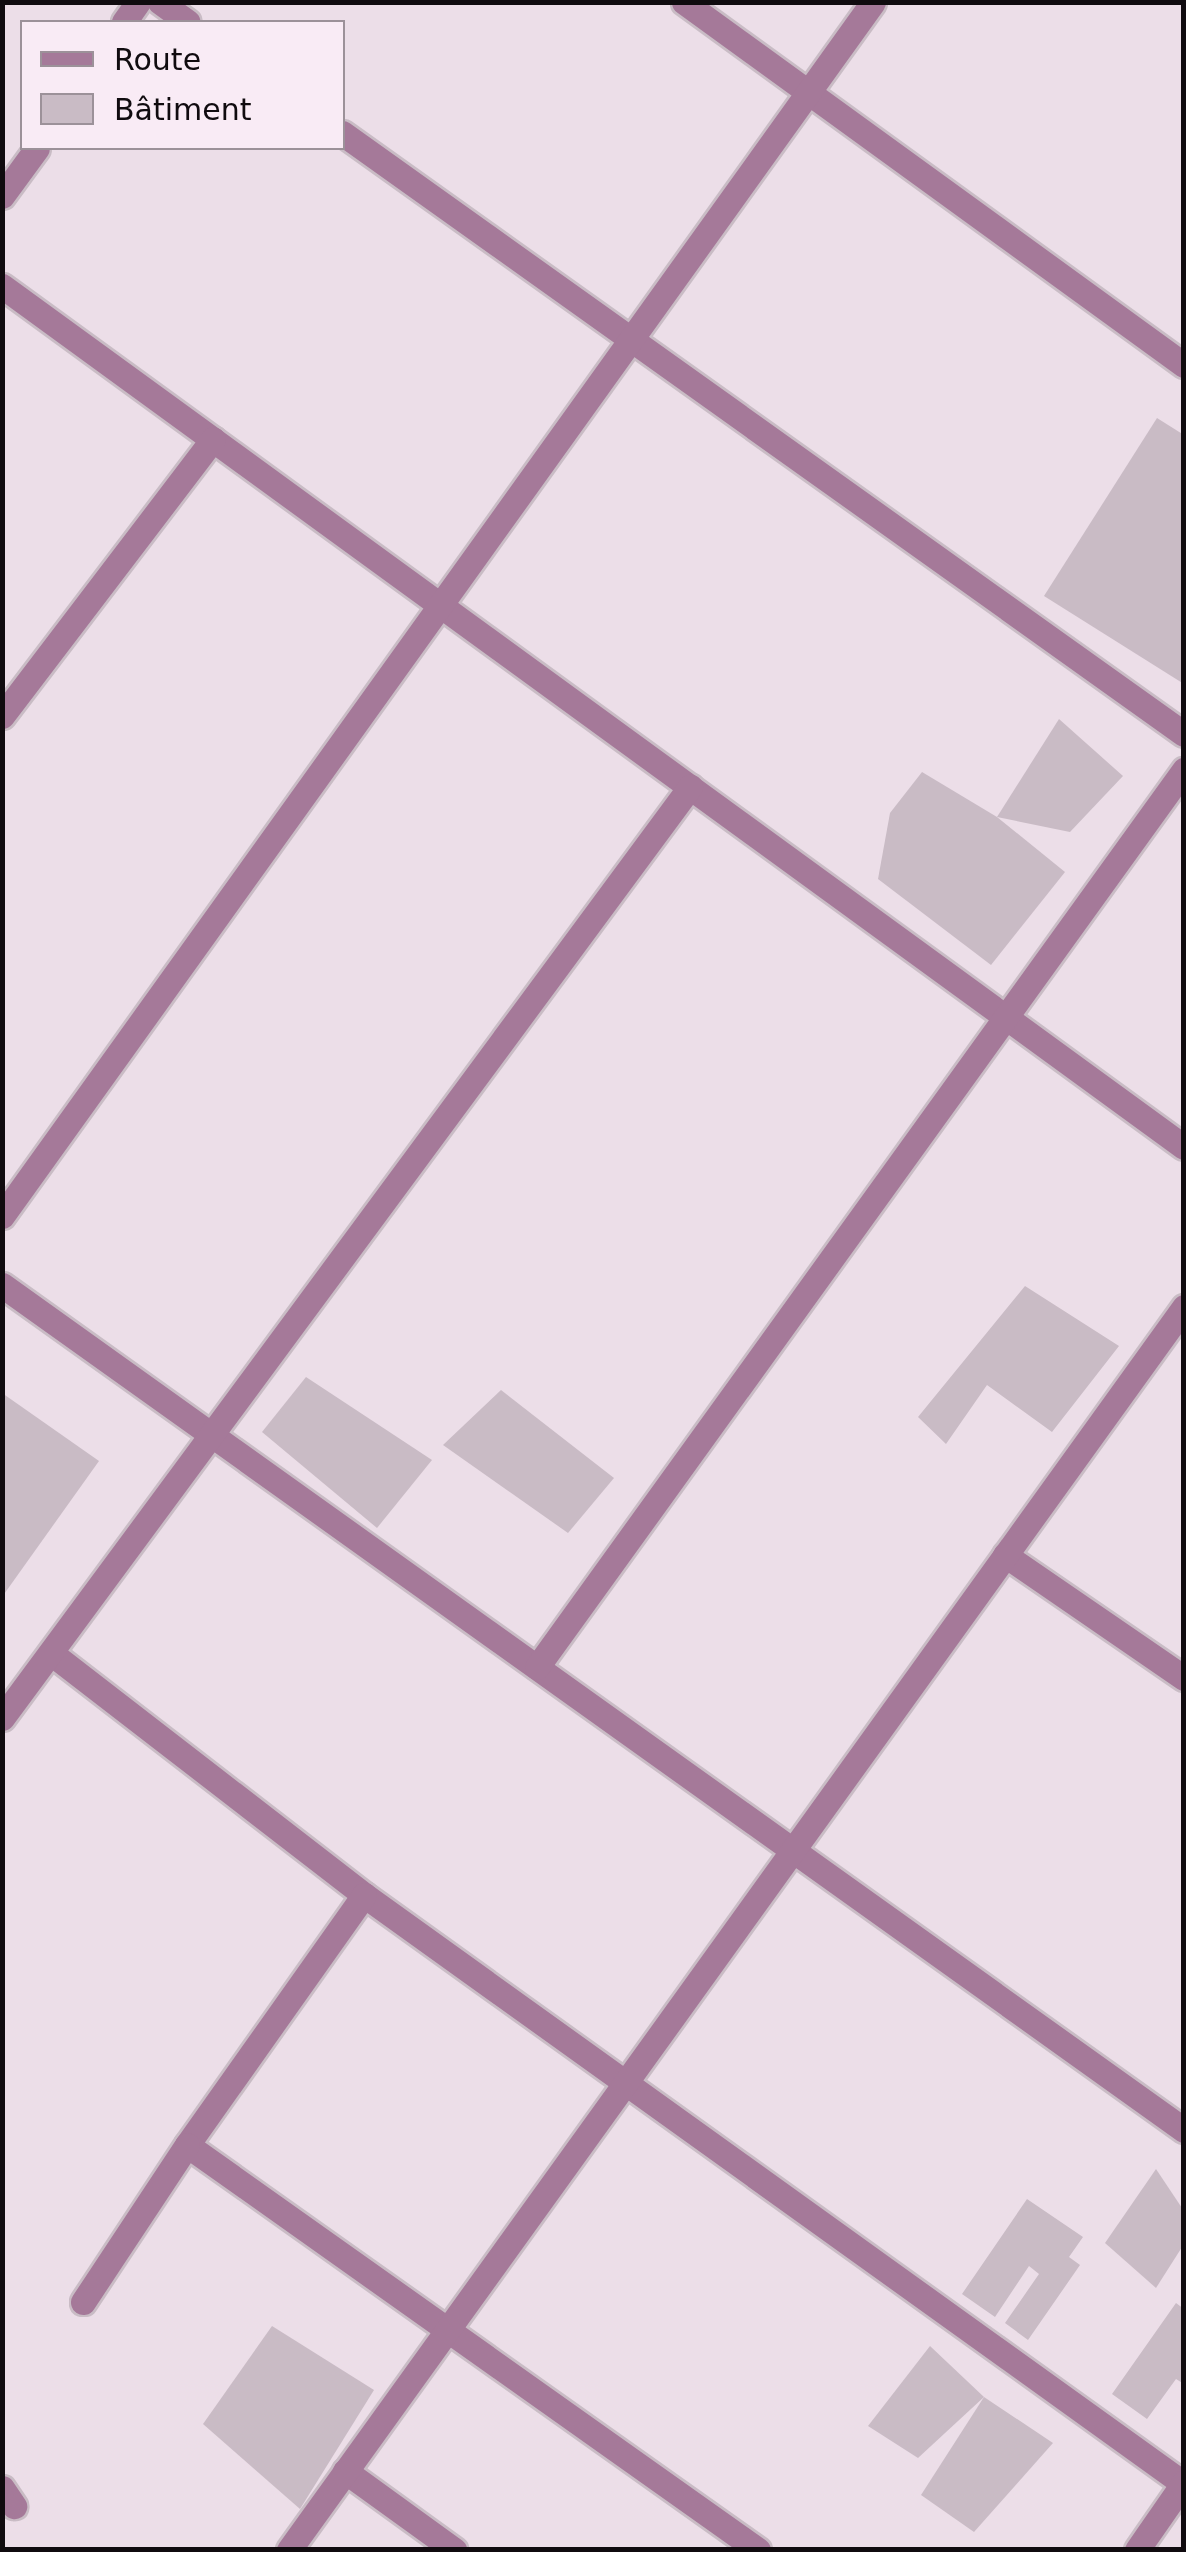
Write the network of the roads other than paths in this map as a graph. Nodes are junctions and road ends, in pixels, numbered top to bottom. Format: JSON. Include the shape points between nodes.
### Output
{"nodes":[{"id":1,"x":160,"y":2,"type":"edge"},
{"id":2,"x":684,"y":2,"type":"edge"},
{"id":3,"x":873,"y":2,"type":"edge"},
{"id":4,"x":185,"y":20,"type":"edge"},
{"id":5,"x":808,"y":93,"type":"junction"},
{"id":6,"x":345,"y":135,"type":"edge"},
{"id":7,"x":36,"y":150,"type":"edge"},
{"id":8,"x":2,"y":196,"type":"edge"},
{"id":9,"x":2,"y":286,"type":"edge"},
{"id":10,"x":631,"y":340,"type":"junction"},
{"id":11,"x":1184,"y":365,"type":"edge"},
{"id":12,"x":213,"y":439,"type":"junction"},
{"id":13,"x":441,"y":605,"type":"junction"},
{"id":14,"x":2,"y":716,"type":"edge"},
{"id":15,"x":1184,"y":734,"type":"edge"},
{"id":16,"x":1184,"y":770,"type":"edge"},
{"id":17,"x":690,"y":788,"type":"junction"},
{"id":18,"x":1007,"y":1019,"type":"junction"},
{"id":19,"x":1184,"y":1148,"type":"edge"},
{"id":20,"x":2,"y":1216,"type":"edge"},
{"id":21,"x":2,"y":1285,"type":"edge"},
{"id":22,"x":1184,"y":1307,"type":"edge"},
{"id":23,"x":212,"y":1434,"type":"junction"},
{"id":24,"x":1005,"y":1554,"type":"junction"},
{"id":25,"x":51,"y":1653,"type":"junction"},
{"id":26,"x":537,"y":1667,"type":"junction"},
{"id":27,"x":1184,"y":1678,"type":"edge"},
{"id":28,"x":2,"y":1718,"type":"edge"},
{"id":29,"x":792,"y":1850,"type":"junction"},
{"id":30,"x":364,"y":1895,"type":"junction"},
{"id":31,"x":624,"y":2085,"type":"junction"},
{"id":32,"x":1184,"y":2130,"type":"edge"},
{"id":33,"x":188,"y":2145,"type":"junction"},
{"id":34,"x":83,"y":2302,"type":"dead end"},
{"id":35,"x":447,"y":2330,"type":"junction"},
{"id":36,"x":345,"y":2472,"type":"junction"},
{"id":37,"x":1183,"y":2483,"type":"edge"},
{"id":38,"x":289,"y":2550,"type":"edge"},
{"id":39,"x":454,"y":2550,"type":"edge"},
{"id":40,"x":758,"y":2550,"type":"edge"},
{"id":41,"x":1137,"y":2550,"type":"edge"}],
"edges":[{"from":1,"to":4,"type":"street"},
{"from":2,"to":5,"type":"street"},
{"from":3,"to":5,"type":"street"},
{"from":5,"to":10,"type":"street"},
{"from":5,"to":11,"type":"street"},
{"from":6,"to":10,"type":"street"},
{"from":7,"to":8,"type":"street"},
{"from":9,"to":12,"type":"street"},
{"from":10,"to":13,"type":"street"},
{"from":10,"to":15,"type":"street"},
{"from":12,"to":13,"type":"street"},
{"from":12,"to":14,"type":"street"},
{"from":13,"to":17,"type":"street"},
{"from":13,"to":20,"type":"street"},
{"from":16,"to":18,"type":"street"},
{"from":17,"to":18,"type":"street"},
{"from":17,"to":23,"type":"street"},
{"from":18,"to":19,"type":"street"},
{"from":18,"to":26,"type":"street"},
{"from":21,"to":23,"type":"street"},
{"from":22,"to":24,"type":"street"},
{"from":23,"to":25,"type":"street"},
{"from":23,"to":26,"type":"street"},
{"from":24,"to":27,"type":"street"},
{"from":24,"to":29,"type":"street"},
{"from":25,"to":28,"type":"street"},
{"from":25,"to":30,"type":"street"},
{"from":26,"to":29,"type":"street"},
{"from":29,"to":31,"type":"street"},
{"from":29,"to":32,"type":"street"},
{"from":30,"to":31,"type":"street"},
{"from":30,"to":33,"type":"street"},
{"from":31,"to":35,"type":"street"},
{"from":31,"to":37,"type":"street"},
{"from":33,"to":34,"type":"street"},
{"from":33,"to":35,"type":"street"},
{"from":35,"to":36,"type":"street"},
{"from":35,"to":40,"type":"street"},
{"from":36,"to":38,"type":"street"},
{"from":36,"to":39,"type":"street"},
{"from":37,"to":41,"type":"street"}]}
